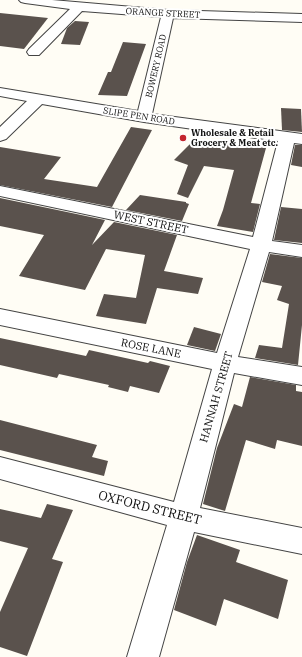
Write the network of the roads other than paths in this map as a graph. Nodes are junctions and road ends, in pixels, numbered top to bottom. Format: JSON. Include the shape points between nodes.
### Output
{"nodes":[{"id":1,"x":25,"y":0,"type":"edge"},
{"id":2,"x":145,"y":0,"type":"edge"},
{"id":3,"x":79,"y":7,"type":"junction"},
{"id":4,"x":143,"y":12,"type":"junction"},
{"id":5,"x":168,"y":14,"type":"junction"},
{"id":6,"x":302,"y":18,"type":"edge"},
{"id":7,"x":34,"y":52,"type":"dead end"},
{"id":8,"x":0,"y":92,"type":"edge"},
{"id":9,"x":39,"y":98,"type":"junction"},
{"id":10,"x":144,"y":117,"type":"junction"},
{"id":11,"x":0,"y":136,"type":"edge"},
{"id":12,"x":294,"y":138,"type":"edge"},
{"id":13,"x":0,"y":191,"type":"edge"},
{"id":14,"x":261,"y":244,"type":"junction"},
{"id":15,"x":302,"y":251,"type":"edge"},
{"id":16,"x":0,"y":317,"type":"edge"},
{"id":17,"x":225,"y":363,"type":"junction"},
{"id":18,"x":302,"y":376,"type":"edge"},
{"id":19,"x":0,"y":468,"type":"edge"},
{"id":20,"x":183,"y":517,"type":"junction"},
{"id":21,"x":302,"y":541,"type":"edge"},
{"id":22,"x":143,"y":657,"type":"edge"}],
"edges":[{"from":1,"to":3,"type":"street","name":"ORANGE STREET"},
{"from":2,"to":4,"type":"street"},
{"from":3,"to":4,"type":"street","name":"ORANGE STREET"},
{"from":3,"to":7,"type":"street"},
{"from":4,"to":5,"type":"street","name":"ORANGE STREET"},
{"from":5,"to":6,"type":"street","name":"ORANGE STREET"},
{"from":5,"to":10,"type":"street","name":"BOWERY ROAD"},
{"from":8,"to":9,"type":"street","name":"SLIPE PEN ROAD"},
{"from":9,"to":10,"type":"street","name":"SLIPE PEN ROAD"},
{"from":9,"to":11,"type":"street"},
{"from":10,"to":12,"type":"street","name":"SLIPE PEN ROAD"},
{"from":12,"to":14,"type":"street","name":"HANNAH STREET"},
{"from":13,"to":14,"type":"street","name":"WEST STREET"},
{"from":14,"to":15,"type":"street","name":"WEST STREET"},
{"from":14,"to":17,"type":"street","name":"HANNAH STREET"},
{"from":16,"to":17,"type":"street","name":"ROSE LANE"},
{"from":17,"to":18,"type":"street","name":"ROSE LANE"},
{"from":17,"to":20,"type":"street","name":"HANNAH STREET"},
{"from":19,"to":20,"type":"street","name":"OXFORD STREET"},
{"from":20,"to":21,"type":"street","name":"OXFORD STREET"},
{"from":20,"to":22,"type":"street","name":"HANNAH STREET"}]}
